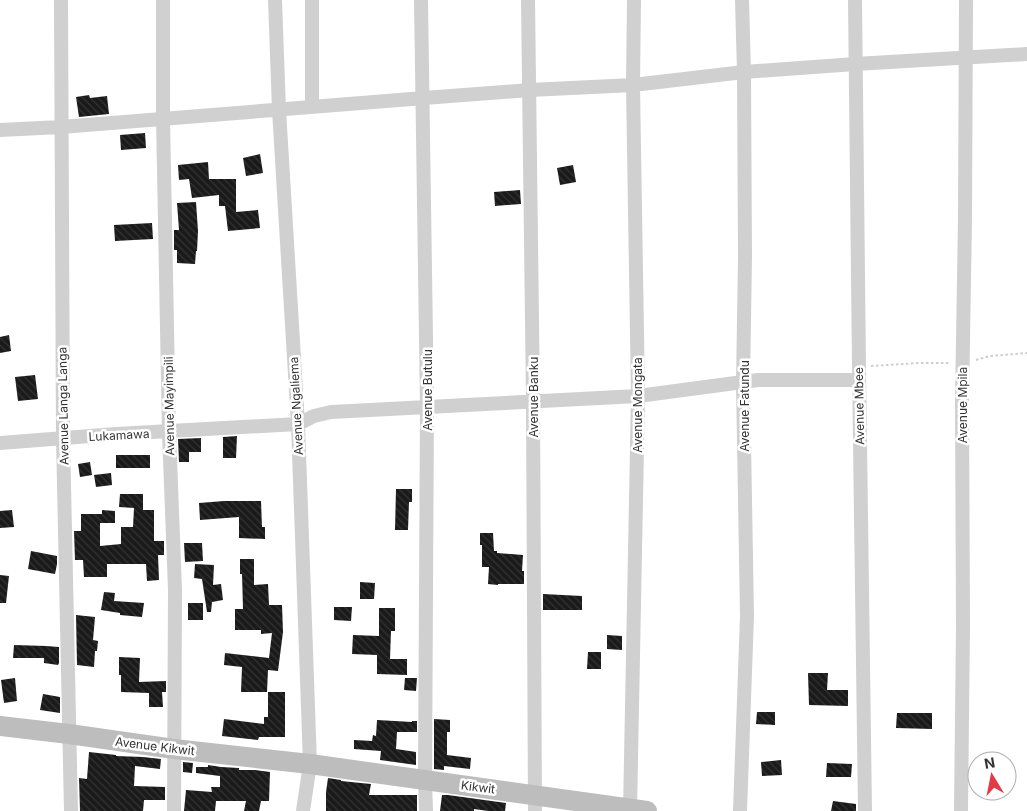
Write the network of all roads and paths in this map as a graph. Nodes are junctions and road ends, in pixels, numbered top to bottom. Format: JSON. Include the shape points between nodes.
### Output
{"nodes":[{"id":1,"x":61,"y":0,"type":"edge"},
{"id":2,"x":164,"y":0,"type":"edge"},
{"id":3,"x":276,"y":0,"type":"edge"},
{"id":4,"x":312,"y":0,"type":"edge"},
{"id":5,"x":421,"y":0,"type":"edge"},
{"id":6,"x":528,"y":0,"type":"edge"},
{"id":7,"x":634,"y":0,"type":"edge"},
{"id":8,"x":742,"y":0,"type":"edge"},
{"id":9,"x":855,"y":0,"type":"edge"},
{"id":10,"x":966,"y":0,"type":"edge"},
{"id":11,"x":1027,"y":54,"type":"edge"},
{"id":12,"x":966,"y":58,"type":"junction"},
{"id":13,"x":855,"y":64,"type":"junction"},
{"id":14,"x":744,"y":72,"type":"junction"},
{"id":15,"x":633,"y":85,"type":"junction"},
{"id":16,"x":530,"y":90,"type":"junction"},
{"id":17,"x":424,"y":98,"type":"junction"},
{"id":18,"x":312,"y":107,"type":"junction"},
{"id":19,"x":279,"y":110,"type":"junction"},
{"id":20,"x":163,"y":118,"type":"junction"},
{"id":21,"x":61,"y":127,"type":"junction"},
{"id":22,"x":0,"y":130,"type":"edge"},
{"id":23,"x":1027,"y":353,"type":"edge"},
{"id":24,"x":962,"y":363,"type":"junction"},
{"id":25,"x":859,"y":373,"type":"junction"},
{"id":26,"x":743,"y":383,"type":"junction"},
{"id":27,"x":638,"y":396,"type":"junction"},
{"id":28,"x":533,"y":401,"type":"junction"},
{"id":29,"x":427,"y":406,"type":"junction"},
{"id":30,"x":298,"y":424,"type":"junction"},
{"id":31,"x":169,"y":432,"type":"junction"},
{"id":32,"x":63,"y":438,"type":"junction"},
{"id":33,"x":0,"y":443,"type":"edge"},
{"id":34,"x":0,"y":726,"type":"edge"},
{"id":35,"x":69,"y":734,"type":"junction"},
{"id":36,"x":174,"y":749,"type":"junction"},
{"id":37,"x":310,"y":764,"type":"junction"},
{"id":38,"x":425,"y":781,"type":"junction"},
{"id":39,"x":535,"y":803,"type":"edge"},
{"id":40,"x":635,"y":810,"type":"edge"},
{"id":41,"x":71,"y":811,"type":"edge"},
{"id":42,"x":174,"y":811,"type":"edge"},
{"id":43,"x":303,"y":811,"type":"edge"},
{"id":44,"x":426,"y":811,"type":"edge"},
{"id":45,"x":740,"y":811,"type":"edge"},
{"id":46,"x":866,"y":811,"type":"edge"},
{"id":47,"x":961,"y":811,"type":"edge"}],
"edges":[{"from":1,"to":21,"type":"street","name":"Avenue Langa Langa"},
{"from":2,"to":20,"type":"street","name":"Avenue Mayimpili"},
{"from":3,"to":19,"type":"street","name":"Avenue Ngaliema"},
{"from":4,"to":18,"type":"street"},
{"from":5,"to":17,"type":"street","name":"Avenue Butulu"},
{"from":6,"to":16,"type":"street","name":"Avenue Banku"},
{"from":7,"to":15,"type":"street","name":"Avenue Mongata"},
{"from":8,"to":14,"type":"street","name":"Avenue Fatundu"},
{"from":9,"to":13,"type":"street","name":"Avenue Mbee"},
{"from":10,"to":12,"type":"street","name":"Avenue Mpila"},
{"from":11,"to":12,"type":"street"},
{"from":12,"to":13,"type":"street"},
{"from":12,"to":24,"type":"street","name":"Avenue Mpila"},
{"from":13,"to":14,"type":"street"},
{"from":13,"to":25,"type":"street","name":"Avenue Mbee"},
{"from":14,"to":15,"type":"street"},
{"from":14,"to":26,"type":"street","name":"Avenue Fatundu"},
{"from":15,"to":16,"type":"street"},
{"from":15,"to":27,"type":"street","name":"Avenue Mongata"},
{"from":16,"to":17,"type":"street"},
{"from":16,"to":28,"type":"street","name":"Avenue Banku"},
{"from":17,"to":18,"type":"street"},
{"from":17,"to":29,"type":"street","name":"Avenue Butulu"},
{"from":18,"to":19,"type":"street"},
{"from":19,"to":20,"type":"street"},
{"from":19,"to":30,"type":"street","name":"Avenue Ngaliema"},
{"from":20,"to":21,"type":"street"},
{"from":20,"to":31,"type":"street","name":"Avenue Mayimpili"},
{"from":21,"to":22,"type":"street"},
{"from":21,"to":32,"type":"street","name":"Avenue Langa Langa"},
{"from":23,"to":24,"type":"path","via":[[990,356]]},
{"from":24,"to":25,"type":"path","via":[[919,363]]},
{"from":24,"to":47,"type":"street","name":"Avenue Mpila"},
{"from":25,"to":26,"type":"street","name":"Lukamawa"},
{"from":25,"to":46,"type":"street","name":"Avenue Mbee"},
{"from":26,"to":27,"type":"street","name":"Lukamawa"},
{"from":26,"to":45,"type":"street","name":"Avenue Fatundu","via":[[747,616]]},
{"from":27,"to":28,"type":"street","name":"Lukamawa"},
{"from":27,"to":40,"type":"street","name":"Avenue Mongata"},
{"from":28,"to":29,"type":"street","name":"Lukamawa"},
{"from":28,"to":39,"type":"street","name":"Avenue Banku"},
{"from":29,"to":30,"type":"street","name":"Lukamawa","via":[[330,412]]},
{"from":29,"to":38,"type":"street","name":"Avenue Butulu"},
{"from":30,"to":31,"type":"street","name":"Lukamawa"},
{"from":30,"to":37,"type":"street","name":"Avenue Ngaliema"},
{"from":31,"to":32,"type":"street","name":"Lukamawa"},
{"from":31,"to":36,"type":"street","name":"Avenue Mayimpili","via":[[175,590]]},
{"from":32,"to":33,"type":"street","name":"Lukamawa"},
{"from":32,"to":35,"type":"street","name":"Avenue Langa Langa"},
{"from":34,"to":35,"type":"main road","name":"Avenue Kikwit"},
{"from":35,"to":36,"type":"main road","name":"Avenue Kikwit"},
{"from":35,"to":41,"type":"street","name":"Avenue Langa Langa"},
{"from":36,"to":37,"type":"main road","name":"Avenue Kikwit"},
{"from":36,"to":42,"type":"street","name":"Avenue Mayimpili"},
{"from":37,"to":38,"type":"main road","name":"Kikwit"},
{"from":37,"to":43,"type":"street","name":"Avenue Ngaliema"},
{"from":38,"to":39,"type":"main road","name":"Kikwit"},
{"from":38,"to":44,"type":"street","name":"Avenue Butulu"},
{"from":39,"to":40,"type":"main road","name":"Kikwit"}]}
